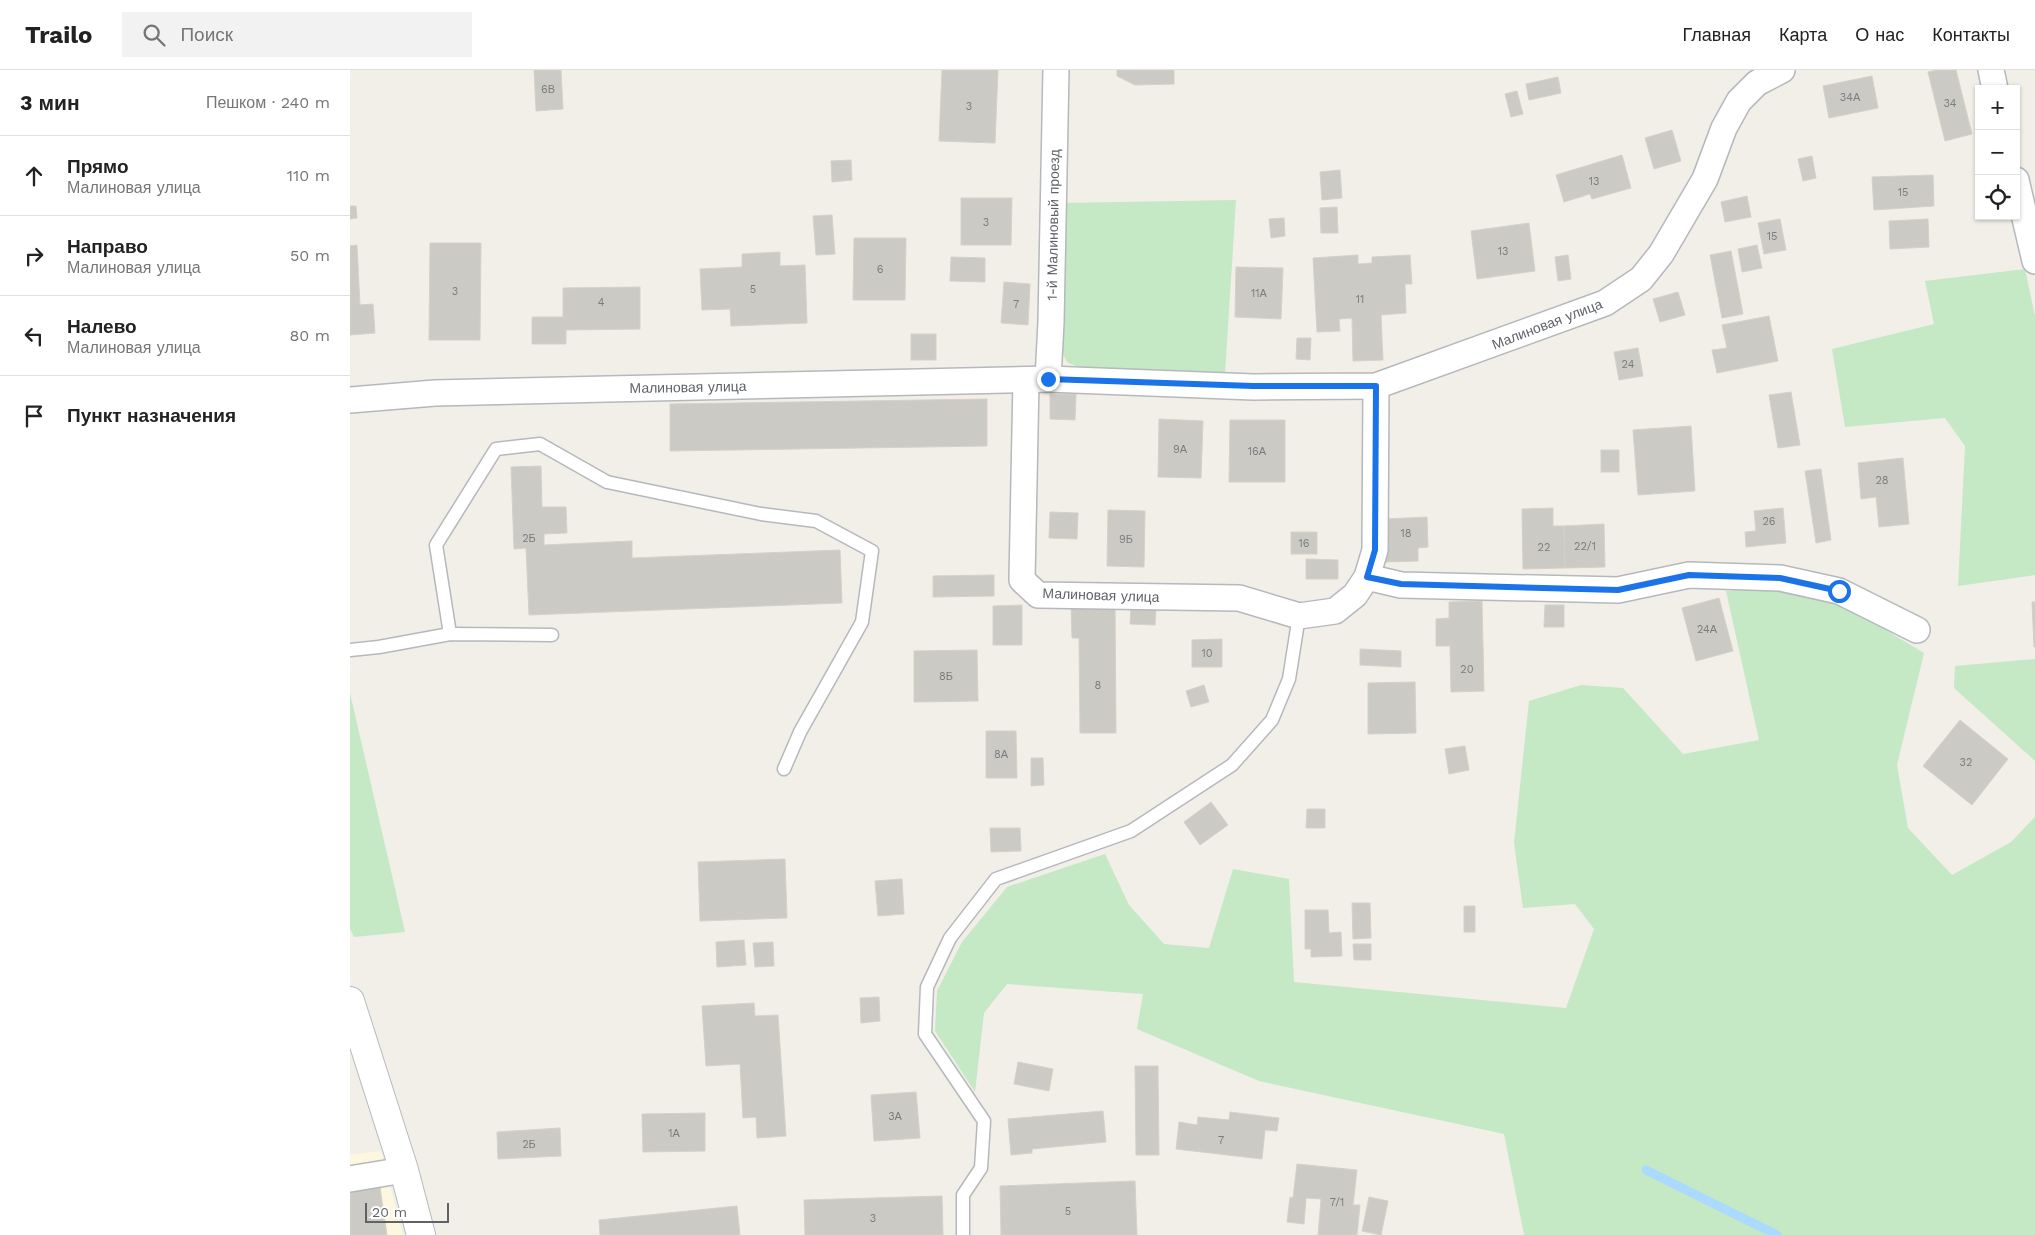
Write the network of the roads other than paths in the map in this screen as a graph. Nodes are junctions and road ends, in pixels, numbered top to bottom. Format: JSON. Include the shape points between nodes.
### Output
{"nodes":[{"id":1,"x":1056,"y":70,"type":"edge"},
{"id":2,"x":1782,"y":70,"type":"edge"},
{"id":3,"x":1991,"y":70,"type":"edge"},
{"id":4,"x":1994,"y":85,"type":"edge"},
{"id":5,"x":2020,"y":197,"type":"edge"},
{"id":6,"x":2035,"y":261,"type":"edge"},
{"id":7,"x":1037,"y":379,"type":"junction"},
{"id":8,"x":1376,"y":386,"type":"junction"},
{"id":9,"x":350,"y":400,"type":"edge"},
{"id":10,"x":1367,"y":577,"type":"junction"},
{"id":11,"x":1299,"y":616,"type":"junction"},
{"id":12,"x":1917,"y":630,"type":"dead end"},
{"id":13,"x":450,"y":634,"type":"junction"},
{"id":14,"x":552,"y":635,"type":"dead end"},
{"id":15,"x":350,"y":650,"type":"edge"},
{"id":16,"x":784,"y":769,"type":"dead end"},
{"id":17,"x":350,"y":1001,"type":"edge"},
{"id":18,"x":404,"y":1170,"type":"junction"},
{"id":19,"x":350,"y":1179,"type":"edge"},
{"id":20,"x":421,"y":1235,"type":"edge"},
{"id":21,"x":963,"y":1235,"type":"edge"}],
"edges":[{"from":1,"to":7,"type":"street","name":"1-й Малиновый проезд","via":[[1051,322]]},
{"from":2,"to":8,"type":"street","name":"Малиновая улица","via":[[1757,83],[1739,101],[1724,128],[1705,180],[1660,254],[1641,278],[1605,303]]},
{"from":3,"to":4,"type":"street"},
{"from":5,"to":6,"type":"street"},
{"from":7,"to":8,"type":"street","name":"Малиновая улица","via":[[1253,386]]},
{"from":7,"to":9,"type":"street","name":"Малиновая улица","via":[[435,393]]},
{"from":7,"to":11,"type":"street","name":"Малиновая улица","via":[[1022,580],[1038,596],[1239,598]]},
{"from":8,"to":10,"type":"street","name":"Малиновая улица","via":[[1375,550]]},
{"from":10,"to":11,"type":"street","name":"Малиновая улица","via":[[1356,595],[1335,611]]},
{"from":10,"to":12,"type":"street","via":[[1401,584],[1618,590],[1689,575],[1780,578],[1839,591]]},
{"from":11,"to":21,"type":"lane","via":[[1289,679],[1272,720],[1232,766],[1131,831],[996,879],[950,938],[927,987],[925,1034],[984,1122],[981,1168],[963,1195]]},
{"from":13,"to":14,"type":"lane"},
{"from":13,"to":15,"type":"lane"},
{"from":13,"to":16,"type":"lane","via":[[436,544],[496,449],[540,444],[607,482],[761,514],[816,521],[872,551],[862,622],[800,732]]},
{"from":17,"to":18,"type":"street"},
{"from":18,"to":19,"type":"street"},
{"from":18,"to":20,"type":"street"}]}
